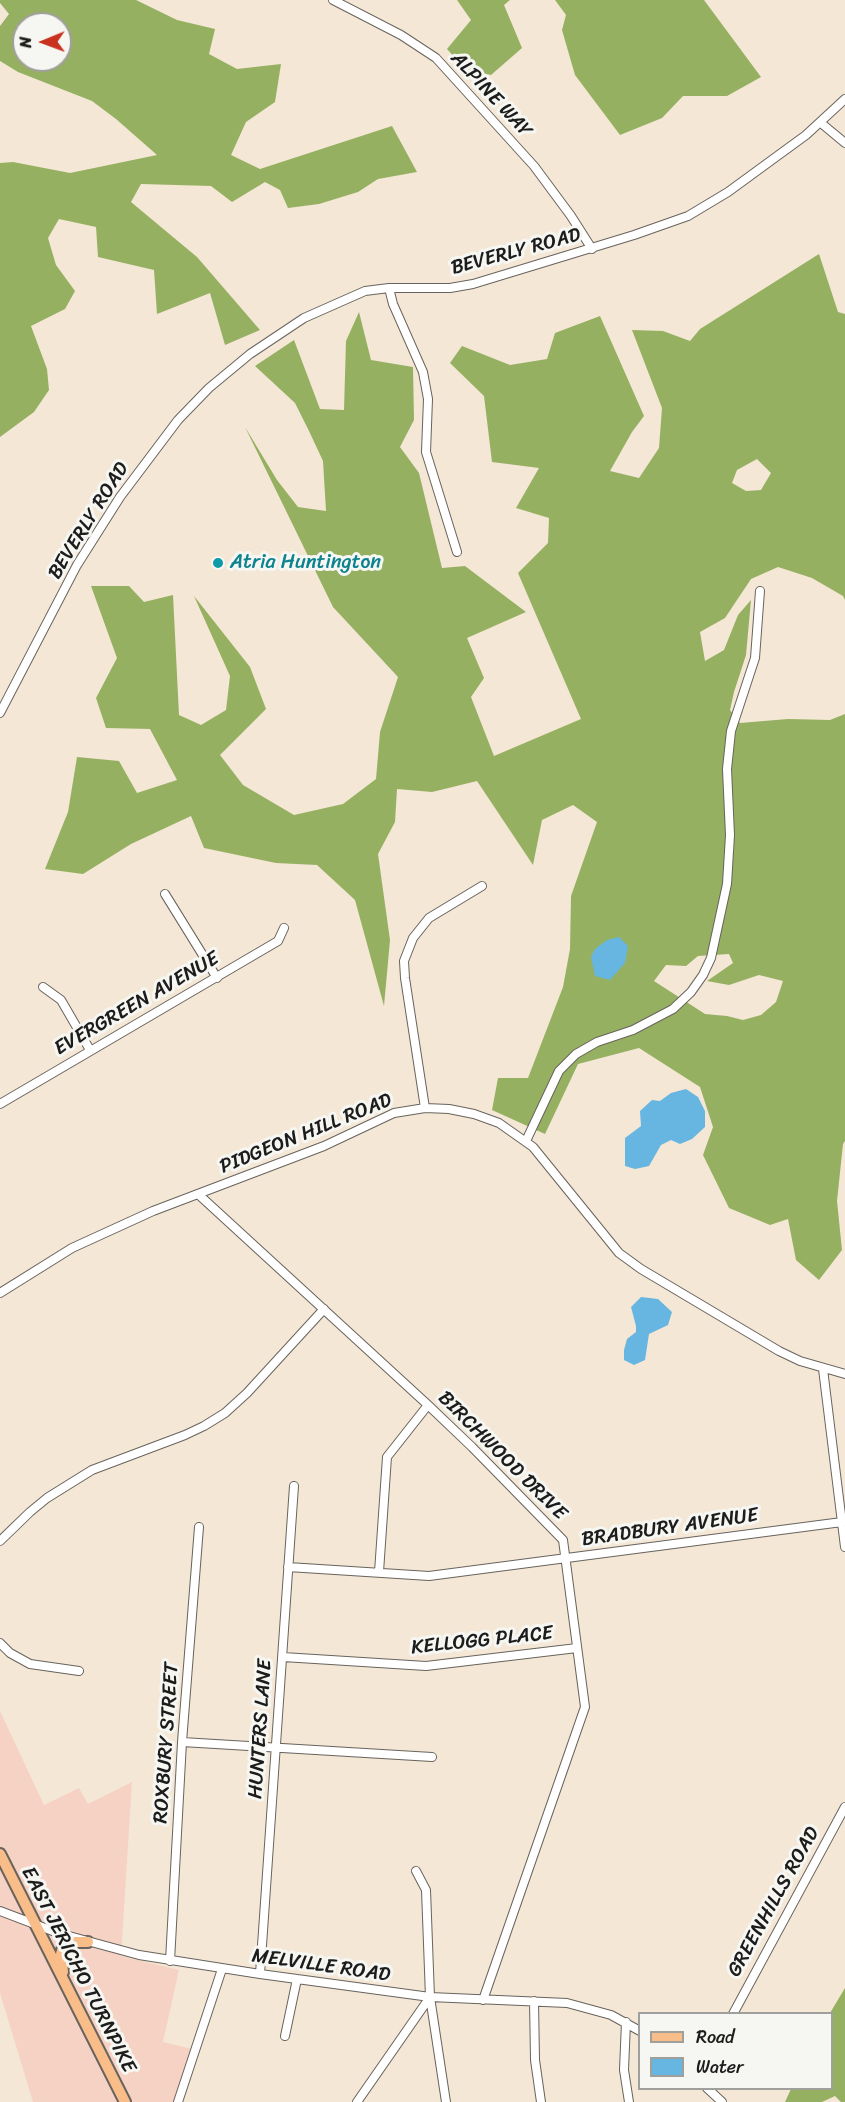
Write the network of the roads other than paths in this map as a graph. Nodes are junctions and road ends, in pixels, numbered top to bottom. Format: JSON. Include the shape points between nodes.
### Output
{"nodes":[{"id":1,"x":333,"y":0,"type":"edge"},
{"id":2,"x":845,"y":99,"type":"edge"},
{"id":3,"x":821,"y":123,"type":"junction"},
{"id":4,"x":845,"y":143,"type":"edge"},
{"id":5,"x":592,"y":249,"type":"junction"},
{"id":6,"x":389,"y":288,"type":"junction"},
{"id":7,"x":457,"y":552,"type":"dead end"},
{"id":8,"x":760,"y":591,"type":"dead end"},
{"id":9,"x":0,"y":713,"type":"edge"},
{"id":10,"x":482,"y":886,"type":"dead end"},
{"id":11,"x":165,"y":894,"type":"dead end"},
{"id":12,"x":284,"y":928,"type":"dead end"},
{"id":13,"x":217,"y":978,"type":"junction"},
{"id":14,"x":43,"y":987,"type":"dead end"},
{"id":15,"x":90,"y":1050,"type":"junction"},
{"id":16,"x":0,"y":1104,"type":"edge"},
{"id":17,"x":425,"y":1108,"type":"junction"},
{"id":18,"x":525,"y":1142,"type":"junction"},
{"id":19,"x":198,"y":1194,"type":"junction"},
{"id":20,"x":0,"y":1293,"type":"edge"},
{"id":21,"x":324,"y":1309,"type":"junction"},
{"id":22,"x":824,"y":1368,"type":"junction"},
{"id":23,"x":845,"y":1374,"type":"edge"},
{"id":24,"x":428,"y":1405,"type":"junction"},
{"id":25,"x":294,"y":1486,"type":"dead end"},
{"id":26,"x":842,"y":1522,"type":"junction"},
{"id":27,"x":199,"y":1527,"type":"dead end"},
{"id":28,"x":0,"y":1541,"type":"edge"},
{"id":29,"x":845,"y":1547,"type":"edge"},
{"id":30,"x":566,"y":1558,"type":"junction"},
{"id":31,"x":288,"y":1567,"type":"junction"},
{"id":32,"x":379,"y":1572,"type":"junction"},
{"id":33,"x":0,"y":1644,"type":"edge"},
{"id":34,"x":577,"y":1648,"type":"junction"},
{"id":35,"x":283,"y":1657,"type":"junction"},
{"id":36,"x":79,"y":1671,"type":"dead end"},
{"id":37,"x":182,"y":1742,"type":"junction"},
{"id":38,"x":276,"y":1748,"type":"junction"},
{"id":39,"x":432,"y":1758,"type":"dead end"},
{"id":40,"x":845,"y":1807,"type":"edge"},
{"id":41,"x":0,"y":1854,"type":"edge"},
{"id":42,"x":416,"y":1871,"type":"dead end"},
{"id":43,"x":0,"y":1911,"type":"edge"},
{"id":44,"x":36,"y":1925,"type":"junction"},
{"id":45,"x":88,"y":1942,"type":"junction"},
{"id":46,"x":170,"y":1960,"type":"junction"},
{"id":47,"x":222,"y":1969,"type":"junction"},
{"id":48,"x":260,"y":1974,"type":"junction"},
{"id":49,"x":297,"y":1979,"type":"junction"},
{"id":50,"x":64,"y":1982,"type":"junction"},
{"id":51,"x":430,"y":1997,"type":"junction"},
{"id":52,"x":483,"y":2000,"type":"junction"},
{"id":53,"x":534,"y":2001,"type":"junction"},
{"id":54,"x":734,"y":2012,"type":"edge"},
{"id":55,"x":626,"y":2022,"type":"junction"},
{"id":56,"x":638,"y":2030,"type":"edge"},
{"id":57,"x":285,"y":2036,"type":"dead end"},
{"id":58,"x":709,"y":2090,"type":"edge"},
{"id":59,"x":125,"y":2102,"type":"edge"},
{"id":60,"x":178,"y":2102,"type":"edge"},
{"id":61,"x":357,"y":2102,"type":"edge"},
{"id":62,"x":446,"y":2102,"type":"edge"},
{"id":63,"x":540,"y":2102,"type":"edge"},
{"id":64,"x":629,"y":2102,"type":"edge"},
{"id":65,"x":722,"y":2102,"type":"edge"}],
"edges":[{"from":1,"to":5,"type":"street","name":"ALPINE WAY","via":[[436,58],[534,166]]},
{"from":2,"to":3,"type":"street","name":"BEVERLY ROAD"},
{"from":3,"to":4,"type":"street"},
{"from":3,"to":5,"type":"street","name":"BEVERLY ROAD","via":[[708,205],[688,216]]},
{"from":5,"to":6,"type":"street","name":"BEVERLY ROAD","via":[[466,285],[441,289]]},
{"from":6,"to":7,"type":"street","via":[[425,379],[426,452]]},
{"from":6,"to":9,"type":"street","name":"BEVERLY ROAD","via":[[346,298],[297,322],[230,370],[178,420],[92,539]]},
{"from":8,"to":18,"type":"street","via":[[755,658],[731,731],[727,884],[711,958],[691,992],[674,1009],[576,1054],[559,1071]]},
{"from":10,"to":17,"type":"street","via":[[429,918],[413,938],[404,961]]},
{"from":11,"to":13,"type":"street"},
{"from":12,"to":13,"type":"street","name":"EVERGREEN AVENUE","via":[[278,941]]},
{"from":13,"to":15,"type":"street","name":"EVERGREEN AVENUE"},
{"from":14,"to":15,"type":"street","via":[[61,1000]]},
{"from":15,"to":16,"type":"street","name":"EVERGREEN AVENUE"},
{"from":17,"to":18,"type":"street","name":"PIDGEON HILL ROAD","via":[[474,1114],[499,1123]]},
{"from":17,"to":19,"type":"street","name":"PIDGEON HILL ROAD","via":[[394,1113],[324,1146]]},
{"from":18,"to":22,"type":"street","name":"PIDGEON HILL ROAD","via":[[619,1253],[779,1351]]},
{"from":19,"to":20,"type":"street","name":"PIDGEON HILL ROAD","via":[[72,1248]]},
{"from":19,"to":21,"type":"street","name":"BIRCHWOOD DRIVE"},
{"from":21,"to":24,"type":"street","name":"BIRCHWOOD DRIVE"},
{"from":21,"to":28,"type":"street","via":[[225,1413],[185,1435],[92,1470],[47,1498]]},
{"from":22,"to":23,"type":"street","name":"PIDGEON HILL ROAD"},
{"from":22,"to":26,"type":"street"},
{"from":24,"to":30,"type":"street","name":"BIRCHWOOD DRIVE","via":[[563,1540]]},
{"from":24,"to":32,"type":"street","via":[[387,1457]]},
{"from":25,"to":31,"type":"street","name":"HUNTERS LANE"},
{"from":26,"to":29,"type":"street"},
{"from":26,"to":30,"type":"street","name":"BRADBURY AVENUE"},
{"from":27,"to":37,"type":"street","name":"ROXBURY STREET"},
{"from":30,"to":32,"type":"street","name":"BRADBURY AVENUE","via":[[429,1576]]},
{"from":30,"to":34,"type":"street","name":"BIRCHWOOD DRIVE"},
{"from":31,"to":32,"type":"street","name":"BRADBURY AVENUE"},
{"from":31,"to":35,"type":"street","name":"HUNTERS LANE"},
{"from":33,"to":36,"type":"street","via":[[30,1664]]},
{"from":34,"to":35,"type":"street","name":"KELLOGG PLACE","via":[[426,1666]]},
{"from":34,"to":52,"type":"street","name":"BIRCHWOOD DRIVE","via":[[585,1707]]},
{"from":35,"to":38,"type":"street","name":"HUNTERS LANE"},
{"from":37,"to":38,"type":"street"},
{"from":37,"to":46,"type":"street","name":"ROXBURY STREET"},
{"from":38,"to":39,"type":"street"},
{"from":38,"to":48,"type":"street","name":"HUNTERS LANE"},
{"from":40,"to":54,"type":"street","name":"GREENHILLS ROAD"},
{"from":41,"to":44,"type":"main road","name":"EAST JERICHO TURNPIKE"},
{"from":42,"to":51,"type":"street","via":[[426,1890]]},
{"from":43,"to":44,"type":"street","name":"MELVILLE ROAD"},
{"from":44,"to":45,"type":"street","name":"MELVILLE ROAD"},
{"from":44,"to":50,"type":"main road","name":"EAST JERICHO TURNPIKE"},
{"from":45,"to":46,"type":"street","name":"MELVILLE ROAD"},
{"from":45,"to":50,"type":"main road","via":[[63,1947]]},
{"from":46,"to":47,"type":"street","name":"MELVILLE ROAD"},
{"from":47,"to":48,"type":"street","name":"MELVILLE ROAD"},
{"from":47,"to":60,"type":"street"},
{"from":48,"to":49,"type":"street","name":"MELVILLE ROAD"},
{"from":49,"to":51,"type":"street","name":"MELVILLE ROAD"},
{"from":49,"to":57,"type":"street"},
{"from":50,"to":59,"type":"main road","name":"EAST JERICHO TURNPIKE"},
{"from":51,"to":52,"type":"street","name":"MELVILLE ROAD"},
{"from":51,"to":61,"type":"street"},
{"from":51,"to":62,"type":"street"},
{"from":52,"to":53,"type":"street","name":"MELVILLE ROAD"},
{"from":53,"to":55,"type":"street","name":"MELVILLE ROAD","via":[[595,2010]]},
{"from":53,"to":63,"type":"street"},
{"from":55,"to":56,"type":"street","name":"MELVILLE ROAD"},
{"from":55,"to":64,"type":"street","via":[[624,2070]]},
{"from":58,"to":65,"type":"street"}]}
